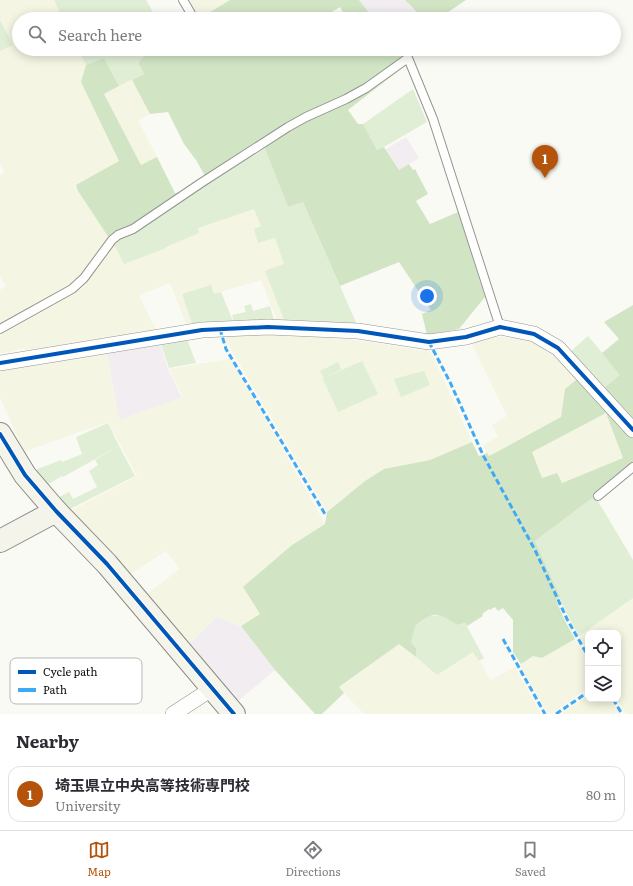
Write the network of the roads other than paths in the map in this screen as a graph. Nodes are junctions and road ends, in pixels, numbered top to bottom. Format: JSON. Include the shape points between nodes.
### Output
{"nodes":[{"id":1,"x":183,"y":0,"type":"edge"},
{"id":2,"x":190,"y":12,"type":"edge"},
{"id":3,"x":500,"y":327,"type":"junction"},
{"id":4,"x":0,"y":329,"type":"edge"},
{"id":5,"x":0,"y":363,"type":"edge"},
{"id":6,"x":633,"y":430,"type":"edge"},
{"id":7,"x":0,"y":434,"type":"edge"},
{"id":8,"x":633,"y":468,"type":"edge"},
{"id":9,"x":598,"y":496,"type":"dead end"},
{"id":10,"x":56,"y":511,"type":"junction"},
{"id":11,"x":0,"y":541,"type":"edge"},
{"id":12,"x":213,"y":688,"type":"junction"},
{"id":13,"x":173,"y":714,"type":"edge"},
{"id":14,"x":234,"y":714,"type":"edge"}],
"edges":[{"from":1,"to":2,"type":"lane"},
{"from":3,"to":4,"type":"lane","via":[[433,119],[408,58],[366,88],[288,127],[133,229],[118,235],[84,278],[72,289]]},
{"from":3,"to":5,"type":"street","via":[[466,337],[429,342],[358,331],[268,327],[202,330]]},
{"from":3,"to":6,"type":"street","via":[[534,334],[558,348]]},
{"from":7,"to":10,"type":"street","via":[[25,475]]},
{"from":8,"to":9,"type":"lane"},
{"from":10,"to":11,"type":"street"},
{"from":10,"to":12,"type":"street","via":[[107,564]]},
{"from":12,"to":13,"type":"street"},
{"from":12,"to":14,"type":"street"}]}
